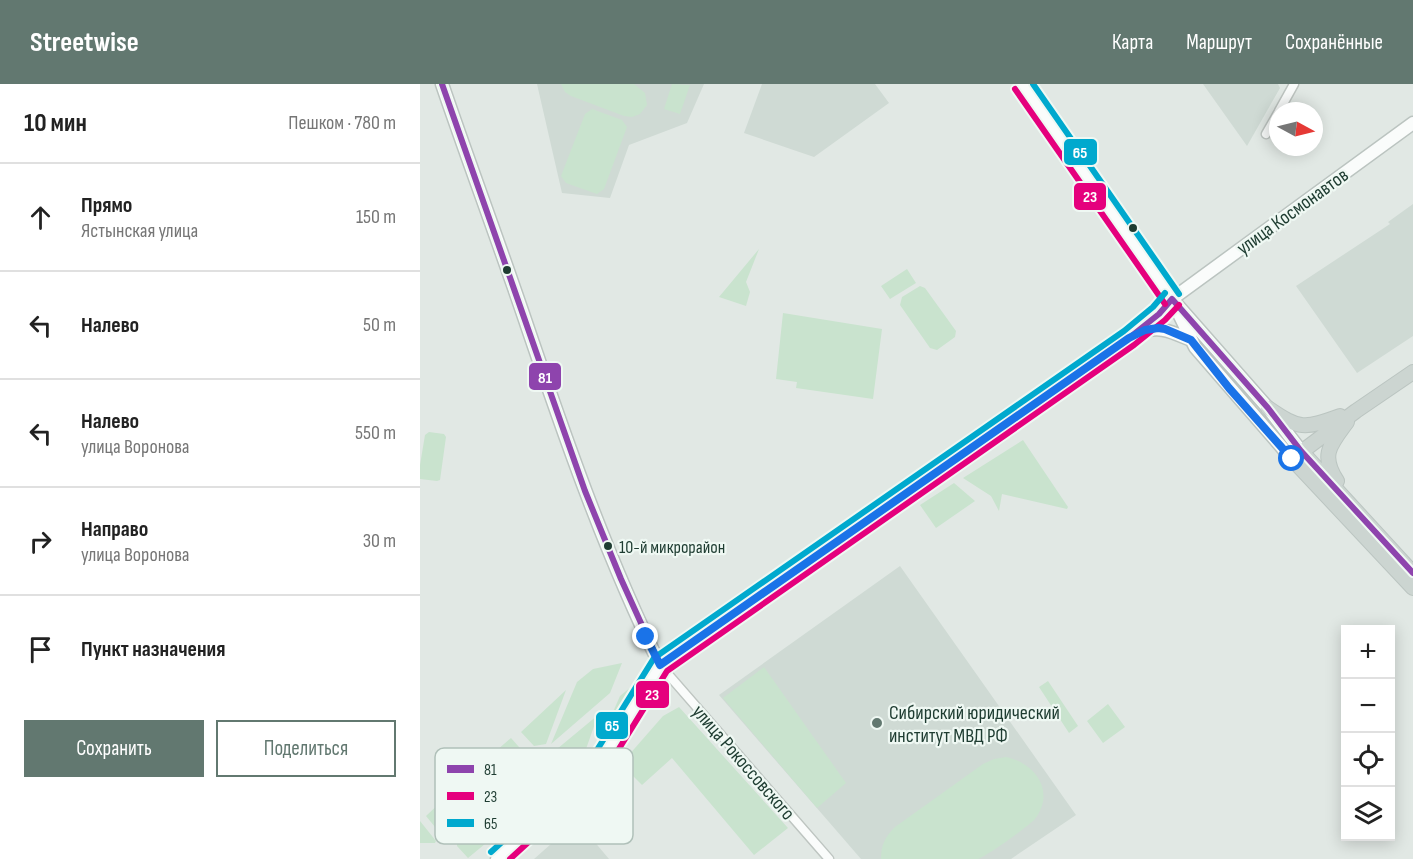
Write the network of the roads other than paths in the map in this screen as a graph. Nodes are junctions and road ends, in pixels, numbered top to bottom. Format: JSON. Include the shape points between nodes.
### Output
{"nodes":[{"id":1,"x":442,"y":84,"type":"edge"},
{"id":2,"x":1022,"y":84,"type":"edge"},
{"id":3,"x":1294,"y":84,"type":"edge"},
{"id":4,"x":1284,"y":102,"type":"edge"},
{"id":5,"x":1413,"y":123,"type":"edge"},
{"id":6,"x":1269,"y":128,"type":"edge"},
{"id":7,"x":1266,"y":134,"type":"dead end"},
{"id":8,"x":1172,"y":299,"type":"junction"},
{"id":9,"x":1129,"y":338,"type":"junction"},
{"id":10,"x":1191,"y":340,"type":"junction"},
{"id":11,"x":1413,"y":372,"type":"edge"},
{"id":12,"x":1268,"y":408,"type":"junction"},
{"id":13,"x":1356,"y":411,"type":"junction"},
{"id":14,"x":1296,"y":455,"type":"junction"},
{"id":15,"x":1355,"y":510,"type":"junction"},
{"id":16,"x":1413,"y":573,"type":"edge"},
{"id":17,"x":1413,"y":588,"type":"edge"},
{"id":18,"x":660,"y":665,"type":"junction"},
{"id":19,"x":607,"y":748,"type":"edge"},
{"id":20,"x":513,"y":844,"type":"edge"},
{"id":21,"x":497,"y":859,"type":"edge"},
{"id":22,"x":829,"y":859,"type":"edge"}],
"edges":[{"from":1,"to":18,"type":"main road","via":[[588,503]]},
{"from":2,"to":8,"type":"main road"},
{"from":3,"to":4,"type":"street"},
{"from":5,"to":8,"type":"main road","name":"улица Космонавтов"},
{"from":6,"to":7,"type":"street"},
{"from":8,"to":9,"type":"main road","name":"улица Космонавтов"},
{"from":8,"to":10,"type":"main road"},
{"from":8,"to":12,"type":"main road"},
{"from":9,"to":10,"type":"main road","via":[[1158,328]]},
{"from":9,"to":18,"type":"main road"},
{"from":10,"to":14,"type":"main road","via":[[1229,388]]},
{"from":11,"to":13,"type":"main road"},
{"from":12,"to":13,"type":"main road","via":[[1305,427]]},
{"from":12,"to":14,"type":"main road"},
{"from":13,"to":14,"type":"main road"},
{"from":13,"to":15,"type":"main road","via":[[1327,455],[1328,468]]},
{"from":14,"to":15,"type":"main road"},
{"from":14,"to":17,"type":"main road"},
{"from":15,"to":16,"type":"main road"},
{"from":18,"to":19,"type":"main road"},
{"from":18,"to":22,"type":"street","name":"улица Рокоссовского"},
{"from":20,"to":21,"type":"main road"}]}
